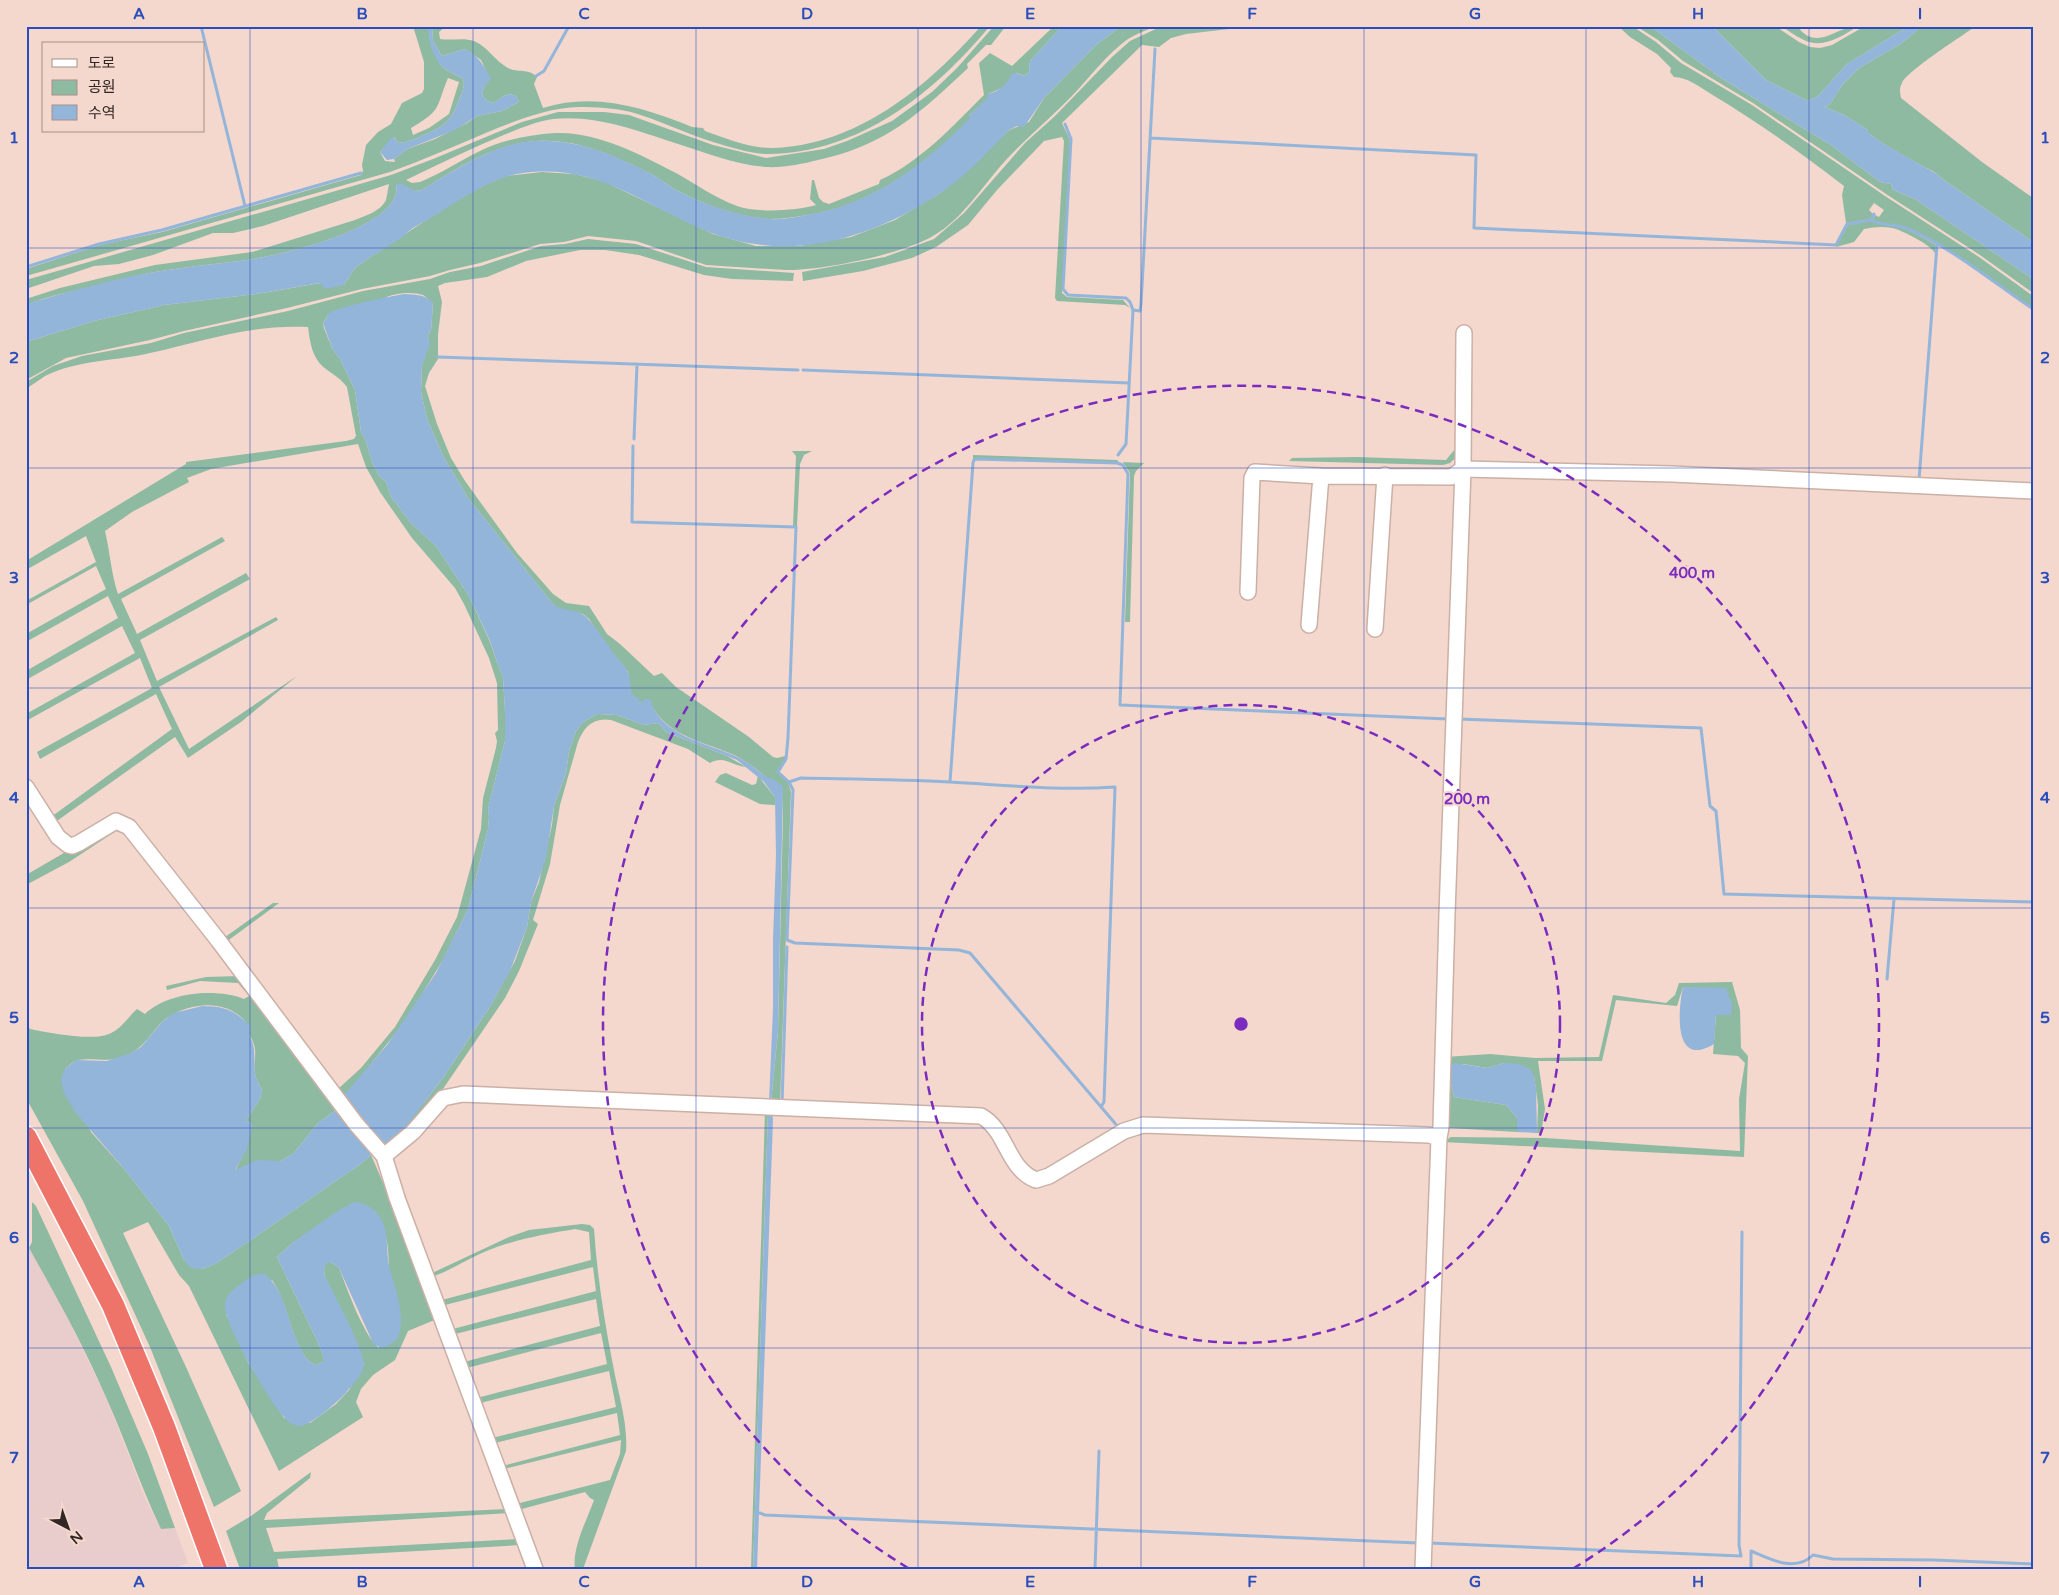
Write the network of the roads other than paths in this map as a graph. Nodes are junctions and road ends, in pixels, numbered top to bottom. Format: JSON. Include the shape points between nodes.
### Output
{"nodes":[{"id":1,"x":1464,"y":332,"type":"dead end"},
{"id":2,"x":1463,"y":469,"type":"junction"},
{"id":3,"x":1385,"y":475,"type":"junction"},
{"id":4,"x":1321,"y":476,"type":"junction"},
{"id":5,"x":2033,"y":491,"type":"edge"},
{"id":6,"x":1248,"y":592,"type":"dead end"},
{"id":7,"x":1309,"y":625,"type":"dead end"},
{"id":8,"x":1376,"y":629,"type":"dead end"},
{"id":9,"x":26,"y":787,"type":"edge"},
{"id":10,"x":26,"y":1138,"type":"edge"},
{"id":11,"x":1439,"y":1138,"type":"junction"},
{"id":12,"x":384,"y":1156,"type":"junction"},
{"id":13,"x":216,"y":1569,"type":"edge"},
{"id":14,"x":535,"y":1569,"type":"edge"},
{"id":15,"x":1423,"y":1569,"type":"edge"}],
"edges":[{"from":1,"to":2,"type":"street"},
{"from":2,"to":3,"type":"street","via":[[1452,477]]},
{"from":2,"to":5,"type":"street","via":[[1672,474]]},
{"from":2,"to":11,"type":"street"},
{"from":3,"to":4,"type":"street"},
{"from":3,"to":8,"type":"street"},
{"from":4,"to":6,"type":"street","via":[[1255,472],[1252,478]]},
{"from":4,"to":7,"type":"street"},
{"from":9,"to":12,"type":"street","via":[[58,836],[68,845],[80,843],[112,822],[129,827],[356,1124]]},
{"from":10,"to":13,"type":"highway","via":[[113,1305],[164,1427]]},
{"from":11,"to":12,"type":"street","via":[[1429,1135],[1143,1125],[1124,1131],[1049,1176],[1036,1180],[1021,1171],[992,1126],[981,1116],[463,1094],[443,1098],[413,1132]]},
{"from":11,"to":15,"type":"street"},
{"from":12,"to":14,"type":"street","via":[[396,1198]]}]}
